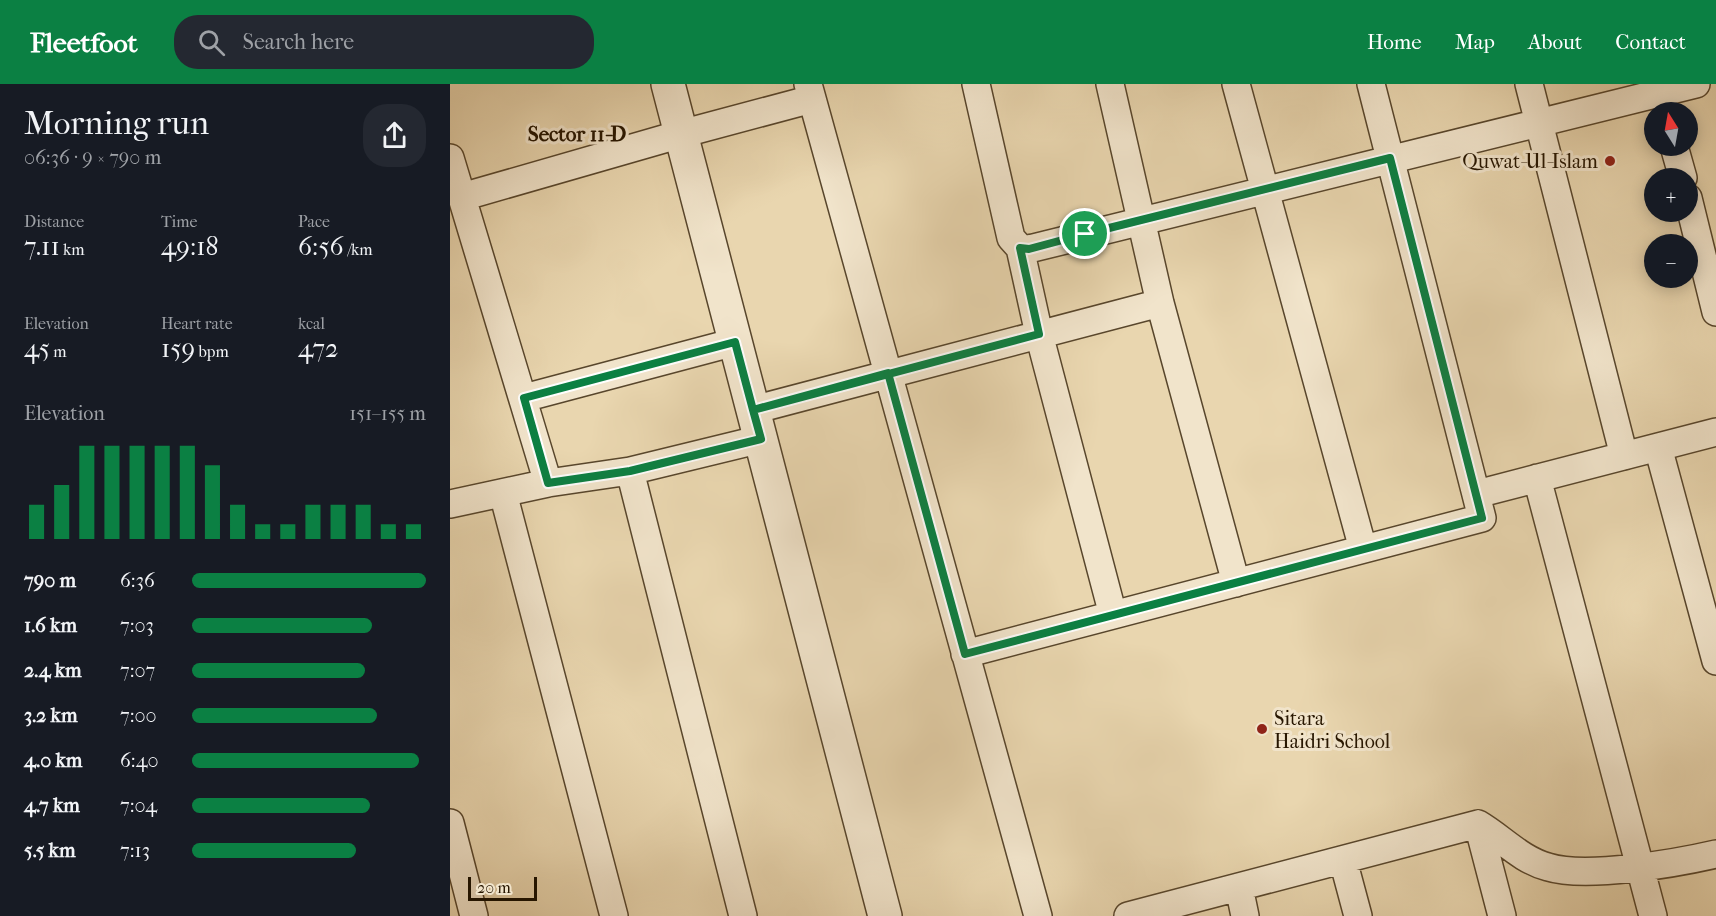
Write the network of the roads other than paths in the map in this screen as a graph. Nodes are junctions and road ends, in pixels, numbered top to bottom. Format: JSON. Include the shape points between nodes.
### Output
{"nodes":[{"id":1,"x":668,"y":84,"type":"edge"},
{"id":2,"x":976,"y":84,"type":"edge"},
{"id":3,"x":1110,"y":84,"type":"edge"},
{"id":4,"x":1236,"y":84,"type":"edge"},
{"id":5,"x":1371,"y":84,"type":"edge"},
{"id":6,"x":1529,"y":84,"type":"edge"},
{"id":7,"x":1696,"y":84,"type":"edge"},
{"id":8,"x":810,"y":92,"type":"edge"},
{"id":9,"x":1662,"y":97,"type":"edge"},
{"id":10,"x":1539,"y":124,"type":"junction"},
{"id":11,"x":681,"y":134,"type":"junction"},
{"id":12,"x":450,"y":158,"type":"edge"},
{"id":13,"x":1390,"y":158,"type":"junction"},
{"id":14,"x":1264,"y":190,"type":"junction"},
{"id":15,"x":462,"y":197,"type":"junction"},
{"id":16,"x":1142,"y":220,"type":"junction"},
{"id":17,"x":1694,"y":222,"type":"edge"},
{"id":18,"x":1020,"y":248,"type":"junction"},
{"id":19,"x":1160,"y":303,"type":"junction"},
{"id":20,"x":1716,"y":312,"type":"edge"},
{"id":21,"x":1039,"y":334,"type":"junction"},
{"id":22,"x":735,"y":342,"type":"junction"},
{"id":23,"x":888,"y":373,"type":"junction"},
{"id":24,"x":524,"y":398,"type":"junction"},
{"id":25,"x":757,"y":424,"type":"junction"},
{"id":26,"x":1716,"y":432,"type":"edge"},
{"id":27,"x":1658,"y":447,"type":"junction"},
{"id":28,"x":1624,"y":456,"type":"junction"},
{"id":29,"x":630,"y":471,"type":"junction"},
{"id":30,"x":1537,"y":478,"type":"junction"},
{"id":31,"x":548,"y":483,"type":"junction"},
{"id":32,"x":503,"y":493,"type":"junction"},
{"id":33,"x":1477,"y":494,"type":"junction"},
{"id":34,"x":450,"y":504,"type":"edge"},
{"id":35,"x":1363,"y":549,"type":"junction"},
{"id":36,"x":1236,"y":583,"type":"junction"},
{"id":37,"x":1113,"y":615,"type":"junction"},
{"id":38,"x":965,"y":654,"type":"junction"},
{"id":39,"x":1716,"y":661,"type":"edge"},
{"id":40,"x":450,"y":823,"type":"edge"},
{"id":41,"x":1478,"y":824,"type":"junction"},
{"id":42,"x":1716,"y":854,"type":"edge"},
{"id":43,"x":1343,"y":860,"type":"junction"},
{"id":44,"x":1640,"y":866,"type":"junction"},
{"id":45,"x":1239,"y":887,"type":"junction"},
{"id":46,"x":470,"y":915,"type":"edge"},
{"id":47,"x":614,"y":916,"type":"edge"},
{"id":48,"x":743,"y":916,"type":"edge"},
{"id":49,"x":885,"y":916,"type":"edge"},
{"id":50,"x":1038,"y":916,"type":"edge"},
{"id":51,"x":1128,"y":916,"type":"edge"},
{"id":52,"x":1245,"y":916,"type":"edge"},
{"id":53,"x":1358,"y":916,"type":"edge"},
{"id":54,"x":1502,"y":916,"type":"edge"},
{"id":55,"x":1653,"y":916,"type":"edge"}],
"edges":[{"from":1,"to":11,"type":"street"},
{"from":2,"to":18,"type":"street","via":[[1011,238]]},
{"from":3,"to":16,"type":"street"},
{"from":4,"to":14,"type":"street"},
{"from":5,"to":13,"type":"street"},
{"from":6,"to":10,"type":"street"},
{"from":7,"to":9,"type":"street"},
{"from":8,"to":11,"type":"street"},
{"from":8,"to":23,"type":"street"},
{"from":9,"to":10,"type":"street"},
{"from":10,"to":13,"type":"street"},
{"from":10,"to":28,"type":"street"},
{"from":11,"to":15,"type":"street"},
{"from":11,"to":22,"type":"street"},
{"from":12,"to":15,"type":"street"},
{"from":13,"to":14,"type":"street"},
{"from":13,"to":33,"type":"street"},
{"from":14,"to":16,"type":"street"},
{"from":14,"to":35,"type":"street"},
{"from":15,"to":24,"type":"street"},
{"from":16,"to":18,"type":"street"},
{"from":16,"to":19,"type":"street"},
{"from":17,"to":20,"type":"street"},
{"from":18,"to":21,"type":"street"},
{"from":19,"to":21,"type":"street"},
{"from":19,"to":36,"type":"street"},
{"from":21,"to":23,"type":"street"},
{"from":21,"to":37,"type":"street"},
{"from":22,"to":24,"type":"street"},
{"from":22,"to":25,"type":"street"},
{"from":23,"to":25,"type":"street"},
{"from":23,"to":38,"type":"street"},
{"from":24,"to":31,"type":"street"},
{"from":25,"to":29,"type":"street"},
{"from":25,"to":49,"type":"street"},
{"from":26,"to":27,"type":"street"},
{"from":27,"to":28,"type":"street"},
{"from":27,"to":39,"type":"street"},
{"from":28,"to":30,"type":"street"},
{"from":29,"to":31,"type":"street"},
{"from":29,"to":48,"type":"street"},
{"from":30,"to":33,"type":"street"},
{"from":30,"to":44,"type":"street"},
{"from":31,"to":32,"type":"street"},
{"from":32,"to":34,"type":"street"},
{"from":32,"to":47,"type":"street"},
{"from":33,"to":35,"type":"street","via":[[1482,518]]},
{"from":35,"to":36,"type":"street"},
{"from":36,"to":37,"type":"street"},
{"from":37,"to":38,"type":"street"},
{"from":38,"to":50,"type":"street"},
{"from":40,"to":46,"type":"street"},
{"from":41,"to":43,"type":"street"},
{"from":41,"to":44,"type":"street","via":[[1522,856],[1549,868],[1594,871]]},
{"from":41,"to":54,"type":"street"},
{"from":42,"to":44,"type":"street"},
{"from":43,"to":45,"type":"street"},
{"from":43,"to":53,"type":"street"},
{"from":44,"to":55,"type":"street"},
{"from":45,"to":51,"type":"street"},
{"from":45,"to":52,"type":"street"}]}
